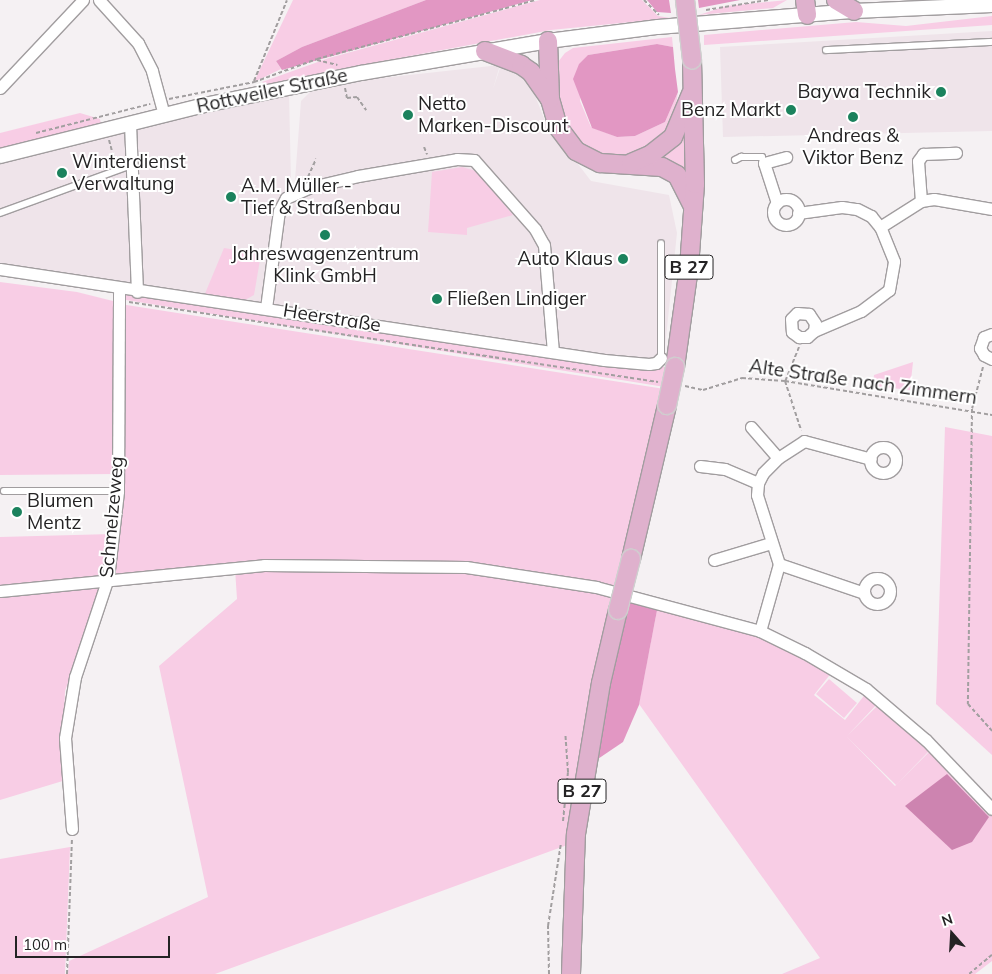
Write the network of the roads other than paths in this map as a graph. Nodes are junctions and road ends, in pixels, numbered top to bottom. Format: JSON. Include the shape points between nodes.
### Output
{"nodes":[{"id":1,"x":83,"y":0,"type":"edge"},
{"id":2,"x":99,"y":0,"type":"edge"},
{"id":3,"x":685,"y":0,"type":"edge"},
{"id":4,"x":836,"y":0,"type":"edge"},
{"id":5,"x":992,"y":5,"type":"edge"},
{"id":6,"x":806,"y":8,"type":"edge"},
{"id":7,"x":854,"y":11,"type":"junction"},
{"id":8,"x":548,"y":41,"type":"junction"},
{"id":9,"x":992,"y":42,"type":"edge"},
{"id":10,"x":826,"y":50,"type":"dead end"},
{"id":11,"x":485,"y":51,"type":"junction"},
{"id":12,"x":694,"y":87,"type":"junction"},
{"id":13,"x":0,"y":88,"type":"edge"},
{"id":14,"x":550,"y":99,"type":"junction"},
{"id":15,"x":163,"y":108,"type":"junction"},
{"id":16,"x":130,"y":124,"type":"junction"},
{"id":17,"x":956,"y":153,"type":"dead end"},
{"id":18,"x":0,"y":156,"type":"edge"},
{"id":19,"x":786,"y":157,"type":"dead end"},
{"id":20,"x":735,"y":160,"type":"dead end"},
{"id":21,"x":764,"y":163,"type":"junction"},
{"id":22,"x":132,"y":164,"type":"junction"},
{"id":23,"x":626,"y":165,"type":"junction"},
{"id":24,"x":921,"y":202,"type":"junction"},
{"id":25,"x":777,"y":203,"type":"junction"},
{"id":26,"x":693,"y":206,"type":"junction"},
{"id":27,"x":992,"y":209,"type":"edge"},
{"id":28,"x":0,"y":213,"type":"edge"},
{"id":29,"x":798,"y":213,"type":"junction"},
{"id":30,"x":880,"y":227,"type":"junction"},
{"id":31,"x":661,"y":244,"type":"dead end"},
{"id":32,"x":0,"y":269,"type":"edge"},
{"id":33,"x":119,"y":289,"type":"junction"},
{"id":34,"x":137,"y":292,"type":"junction"},
{"id":35,"x":266,"y":308,"type":"junction"},
{"id":36,"x":814,"y":331,"type":"road end"},
{"id":37,"x":991,"y":332,"type":"edge"},
{"id":38,"x":553,"y":352,"type":"junction"},
{"id":39,"x":992,"y":359,"type":"edge"},
{"id":40,"x":668,"y":362,"type":"junction"},
{"id":41,"x":751,"y":427,"type":"dead end"},
{"id":42,"x":778,"y":458,"type":"junction"},
{"id":43,"x":871,"y":459,"type":"dead end"},
{"id":44,"x":700,"y":466,"type":"dead end"},
{"id":45,"x":758,"y":483,"type":"junction"},
{"id":46,"x":4,"y":491,"type":"dead end"},
{"id":47,"x":118,"y":491,"type":"junction"},
{"id":48,"x":771,"y":543,"type":"junction"},
{"id":49,"x":714,"y":560,"type":"dead end"},
{"id":50,"x":778,"y":564,"type":"junction"},
{"id":51,"x":108,"y":578,"type":"junction"},
{"id":52,"x":0,"y":591,"type":"edge"},
{"id":53,"x":864,"y":594,"type":"dead end"},
{"id":54,"x":760,"y":631,"type":"junction"},
{"id":55,"x":992,"y":809,"type":"edge"},
{"id":56,"x":72,"y":829,"type":"road end"},
{"id":57,"x":571,"y":974,"type":"edge"}],
"edges":[{"from":1,"to":13,"type":"street"},
{"from":2,"to":15,"type":"street","via":[[138,43]]},
{"from":3,"to":12,"type":"main road","number":"B 27","bridge":true},
{"from":4,"to":7,"type":"main road"},
{"from":5,"to":7,"type":"street","name":"Rottweiler Straße"},
{"from":6,"to":7,"type":"street","name":"Rottweiler Straße"},
{"from":6,"to":8,"type":"street","name":"Rottweiler Straße"},
{"from":8,"to":11,"type":"street","name":"Rottweiler Straße"},
{"from":8,"to":14,"type":"main road"},
{"from":9,"to":10,"type":"lane"},
{"from":11,"to":14,"type":"main road","via":[[531,72]]},
{"from":11,"to":15,"type":"street","name":"Rottweiler Straße"},
{"from":12,"to":23,"type":"main road","via":[[673,137],[650,155]]},
{"from":12,"to":26,"type":"main road","number":"B 27"},
{"from":14,"to":23,"type":"main road","via":[[558,127],[576,151],[600,163]]},
{"from":15,"to":16,"type":"street","name":"Rottweiler Straße"},
{"from":16,"to":18,"type":"street","name":"Rottweiler Straße"},
{"from":16,"to":22,"type":"street"},
{"from":17,"to":24,"type":"street","via":[[923,154],[918,161]]},
{"from":19,"to":21,"type":"street"},
{"from":20,"to":21,"type":"lane","via":[[762,157]]},
{"from":21,"to":25,"type":"street"},
{"from":22,"to":28,"type":"lane"},
{"from":22,"to":34,"type":"street"},
{"from":23,"to":26,"type":"main road","via":[[662,167],[677,176]]},
{"from":24,"to":27,"type":"street","via":[[934,199]]},
{"from":24,"to":30,"type":"street"},
{"from":25,"to":29,"type":"street","via":[[790,200]]},
{"from":25,"to":29,"type":"street","via":[[773,215],[781,224],[793,223]]},
{"from":26,"to":40,"type":"main road","number":"B 27","via":[[689,268]]},
{"from":29,"to":30,"type":"street","via":[[842,207],[857,209],[871,216]]},
{"from":30,"to":36,"type":"street","via":[[894,261],[889,290],[861,311]]},
{"from":31,"to":40,"type":"lane"},
{"from":32,"to":33,"type":"street","name":"Heerstraße"},
{"from":33,"to":34,"type":"street","name":"Heerstraße"},
{"from":33,"to":47,"type":"street","name":"Schmelzeweg"},
{"from":34,"to":35,"type":"street","name":"Heerstraße"},
{"from":35,"to":38,"type":"street","name":"Heerstraße"},
{"from":35,"to":38,"type":"street","via":[[279,211],[286,198],[311,187],[438,162],[474,160],[544,245]]},
{"from":37,"to":39,"type":"street","via":[[980,348]]},
{"from":38,"to":40,"type":"street","name":"Heerstraße","via":[[649,364]]},
{"from":40,"to":57,"type":"main road","number":"B 27","bridge":true,"via":[[667,405],[601,683],[576,834]]},
{"from":41,"to":42,"type":"street"},
{"from":42,"to":43,"type":"street","via":[[804,441]]},
{"from":42,"to":45,"type":"street"},
{"from":44,"to":45,"type":"street","via":[[725,469]]},
{"from":45,"to":48,"type":"street","via":[[758,495]]},
{"from":46,"to":47,"type":"lane"},
{"from":47,"to":51,"type":"street","name":"Schmelzeweg"},
{"from":48,"to":49,"type":"street"},
{"from":48,"to":50,"type":"street"},
{"from":50,"to":53,"type":"street"},
{"from":50,"to":54,"type":"street"},
{"from":51,"to":52,"type":"street"},
{"from":51,"to":54,"type":"street","via":[[264,565],[466,567],[596,587]]},
{"from":51,"to":56,"type":"street","name":"Schmelzeweg","via":[[75,677],[65,738]]},
{"from":54,"to":55,"type":"street","via":[[866,689],[926,740]]}]}
